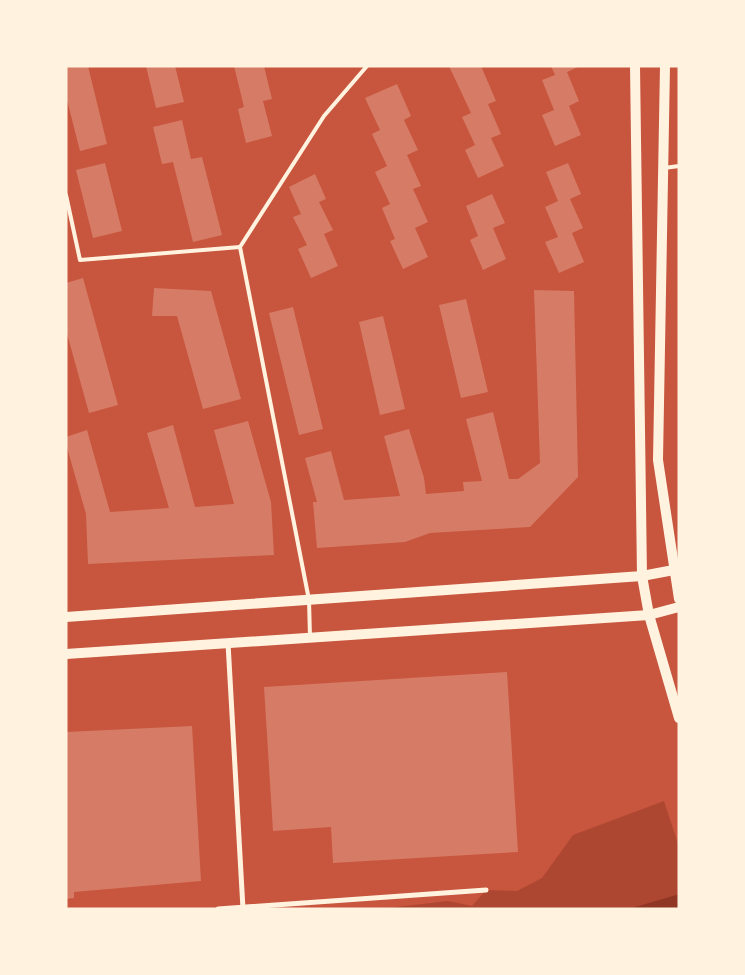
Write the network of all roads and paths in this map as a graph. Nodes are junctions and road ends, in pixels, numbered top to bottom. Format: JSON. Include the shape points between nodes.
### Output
{"nodes":[{"id":1,"x":367,"y":66,"type":"edge"},
{"id":2,"x":635,"y":66,"type":"edge"},
{"id":3,"x":665,"y":66,"type":"edge"},
{"id":4,"x":679,"y":166,"type":"edge"},
{"id":5,"x":663,"y":168,"type":"junction"},
{"id":6,"x":66,"y":196,"type":"edge"},
{"id":7,"x":240,"y":247,"type":"junction"},
{"id":8,"x":677,"y":569,"type":"edge"},
{"id":9,"x":642,"y":576,"type":"junction"},
{"id":10,"x":679,"y":599,"type":"edge"},
{"id":11,"x":308,"y":600,"type":"junction"},
{"id":12,"x":679,"y":607,"type":"edge"},
{"id":13,"x":648,"y":615,"type":"junction"},
{"id":14,"x":66,"y":617,"type":"edge"},
{"id":15,"x":310,"y":638,"type":"junction"},
{"id":16,"x":228,"y":643,"type":"junction"},
{"id":17,"x":66,"y":654,"type":"edge"},
{"id":18,"x":679,"y":718,"type":"edge"},
{"id":19,"x":486,"y":890,"type":"dead end"},
{"id":20,"x":243,"y":908,"type":"edge"},
{"id":21,"x":218,"y":909,"type":"edge"}],
"edges":[{"from":1,"to":7,"type":"lane","via":[[324,116]]},
{"from":2,"to":9,"type":"main road"},
{"from":3,"to":5,"type":"main road"},
{"from":4,"to":5,"type":"lane"},
{"from":5,"to":8,"type":"main road","via":[[658,460]]},
{"from":6,"to":7,"type":"lane","via":[[80,260]]},
{"from":7,"to":11,"type":"lane"},
{"from":8,"to":9,"type":"main road"},
{"from":8,"to":10,"type":"main road"},
{"from":9,"to":11,"type":"main road"},
{"from":9,"to":13,"type":"main road"},
{"from":11,"to":14,"type":"main road"},
{"from":11,"to":15,"type":"lane"},
{"from":12,"to":13,"type":"main road"},
{"from":13,"to":15,"type":"main road"},
{"from":13,"to":18,"type":"main road"},
{"from":15,"to":16,"type":"main road"},
{"from":16,"to":17,"type":"main road"},
{"from":16,"to":20,"type":"street"},
{"from":19,"to":20,"type":"street"},
{"from":20,"to":21,"type":"street"}]}
